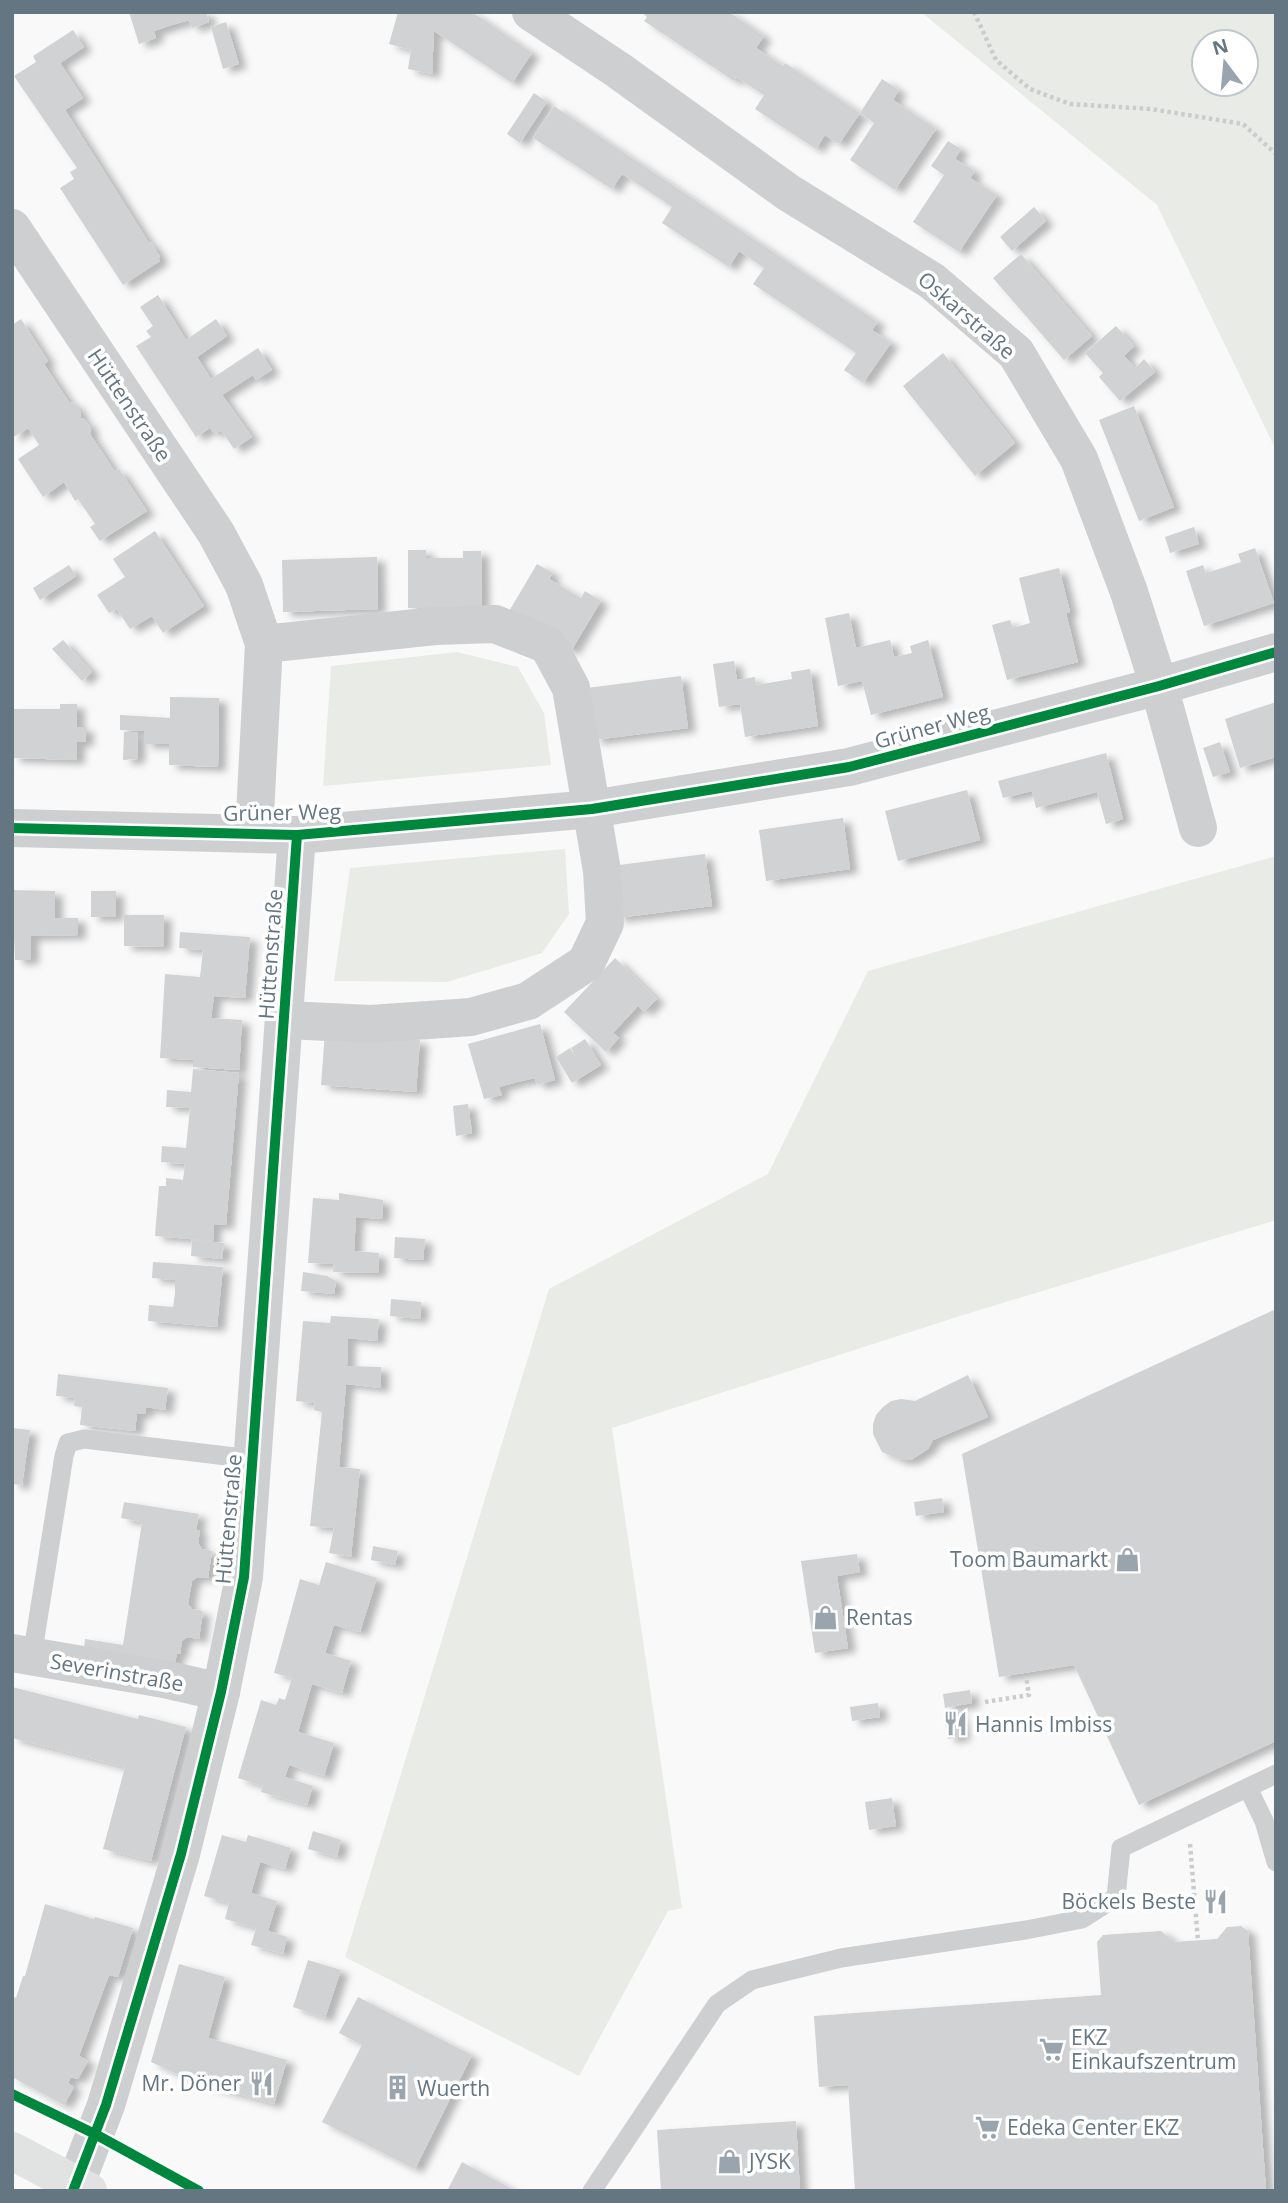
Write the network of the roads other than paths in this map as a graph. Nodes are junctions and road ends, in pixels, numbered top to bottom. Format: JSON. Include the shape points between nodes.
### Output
{"nodes":[{"id":1,"x":531,"y":12,"type":"edge"},
{"id":2,"x":12,"y":228,"type":"edge"},
{"id":3,"x":264,"y":644,"type":"junction"},
{"id":4,"x":1276,"y":652,"type":"edge"},
{"id":5,"x":1159,"y":686,"type":"junction"},
{"id":6,"x":593,"y":809,"type":"junction"},
{"id":7,"x":12,"y":828,"type":"edge"},
{"id":8,"x":1198,"y":828,"type":"dead end"},
{"id":9,"x":254,"y":833,"type":"junction"},
{"id":10,"x":297,"y":835,"type":"junction"},
{"id":11,"x":286,"y":1020,"type":"junction"},
{"id":12,"x":253,"y":1459,"type":"junction"},
{"id":13,"x":22,"y":1655,"type":"edge"},
{"id":14,"x":221,"y":1692,"type":"junction"},
{"id":15,"x":1276,"y":1774,"type":"edge"},
{"id":16,"x":1248,"y":1788,"type":"junction"},
{"id":17,"x":1276,"y":1862,"type":"edge"},
{"id":18,"x":12,"y":2151,"type":"edge"},
{"id":19,"x":606,"y":2168,"type":"junction"},
{"id":20,"x":79,"y":2189,"type":"edge"},
{"id":21,"x":592,"y":2191,"type":"edge"},
{"id":22,"x":603,"y":2191,"type":"edge"}],
"edges":[{"from":1,"to":5,"type":"street","name":"Oskarstraße","via":[[789,193],[932,281],[1016,353],[1079,459]]},
{"from":2,"to":3,"type":"street","name":"Hüttenstraße","via":[[216,533],[244,585]]},
{"from":3,"to":6,"type":"street","via":[[495,624],[548,645],[571,688]]},
{"from":3,"to":9,"type":"street","name":"Hüttenstraße"},
{"from":4,"to":5,"type":"street","name":"Grüner Weg"},
{"from":5,"to":6,"type":"street","name":"Grüner Weg","via":[[849,767]]},
{"from":5,"to":8,"type":"street","name":"Oskarstraße"},
{"from":6,"to":10,"type":"street","name":"Grüner Weg"},
{"from":6,"to":11,"type":"street","via":[[605,923],[586,963],[528,1001],[471,1017],[371,1024]]},
{"from":7,"to":9,"type":"street","name":"Grüner Weg"},
{"from":9,"to":10,"type":"street","name":"Grüner Weg"},
{"from":10,"to":11,"type":"street","name":"Hüttenstraße"},
{"from":11,"to":12,"type":"street","name":"Hüttenstraße"},
{"from":12,"to":13,"type":"lane","name":"Hüttenstraße","via":[[84,1439],[68,1443]]},
{"from":12,"to":14,"type":"street","name":"Hüttenstraße","via":[[244,1577]]},
{"from":13,"to":14,"type":"street","name":"Severinstraße"},
{"from":14,"to":20,"type":"street","name":"Hüttenstraße","via":[[177,1867]]},
{"from":15,"to":16,"type":"lane"},
{"from":16,"to":17,"type":"lane"},
{"from":16,"to":19,"type":"lane","via":[[1121,1848],[1116,1897],[1082,1919],[841,1958],[752,1980],[718,2004]]},
{"from":18,"to":20,"type":"main road"},
{"from":19,"to":21,"type":"lane"},
{"from":19,"to":22,"type":"lane"}]}
